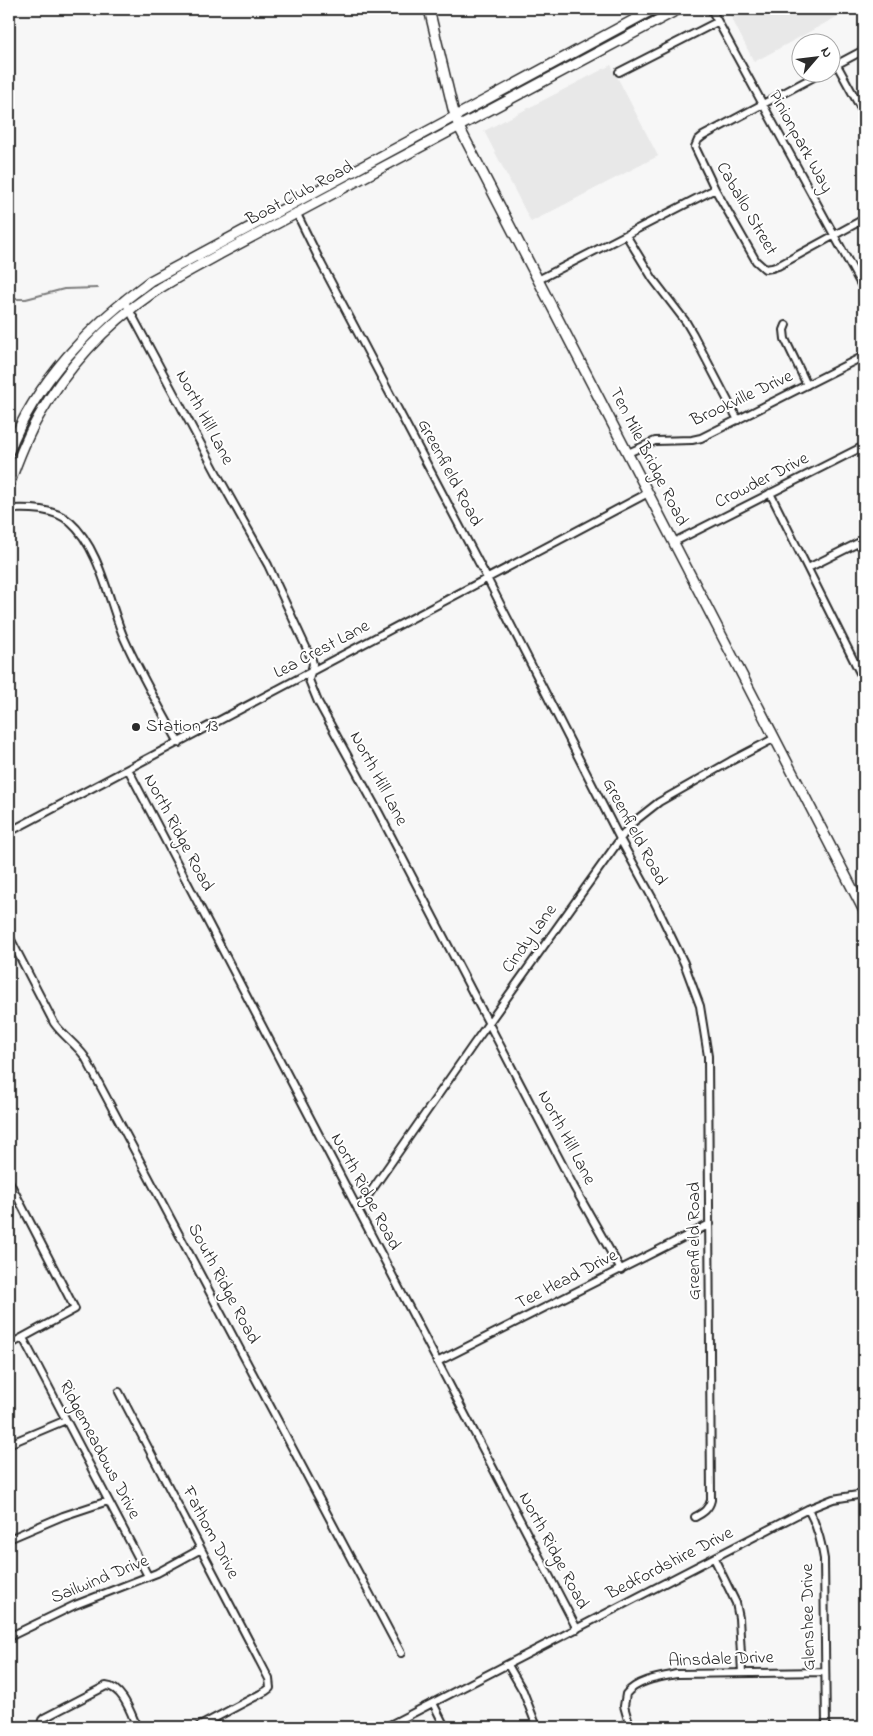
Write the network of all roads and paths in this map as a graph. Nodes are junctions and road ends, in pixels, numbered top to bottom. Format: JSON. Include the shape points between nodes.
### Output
{"nodes":[{"id":1,"x":429,"y":9,"type":"edge"},
{"id":2,"x":654,"y":9,"type":"edge"},
{"id":3,"x":679,"y":9,"type":"edge"},
{"id":4,"x":711,"y":9,"type":"edge"},
{"id":5,"x":717,"y":22,"type":"junction"},
{"id":6,"x":864,"y":50,"type":"edge"},
{"id":7,"x":840,"y":64,"type":"edge"},
{"id":8,"x":618,"y":72,"type":"dead end"},
{"id":9,"x":840,"y":76,"type":"edge"},
{"id":10,"x":804,"y":82,"type":"edge"},
{"id":11,"x":763,"y":104,"type":"junction"},
{"id":12,"x":864,"y":114,"type":"edge"},
{"id":13,"x":455,"y":116,"type":"junction"},
{"id":14,"x":459,"y":127,"type":"junction"},
{"id":15,"x":715,"y":189,"type":"junction"},
{"id":16,"x":297,"y":214,"type":"junction"},
{"id":17,"x":864,"y":219,"type":"edge"},
{"id":18,"x":626,"y":235,"type":"junction"},
{"id":19,"x":834,"y":235,"type":"junction"},
{"id":20,"x":538,"y":280,"type":"junction"},
{"id":21,"x":861,"y":280,"type":"edge"},
{"id":22,"x":864,"y":290,"type":"edge"},
{"id":23,"x":124,"y":300,"type":"junction"},
{"id":24,"x":129,"y":310,"type":"junction"},
{"id":25,"x":786,"y":325,"type":"dead end"},
{"id":26,"x":864,"y":356,"type":"edge"},
{"id":27,"x":807,"y":385,"type":"junction"},
{"id":28,"x":738,"y":420,"type":"junction"},
{"id":29,"x":864,"y":446,"type":"edge"},
{"id":30,"x":9,"y":450,"type":"edge"},
{"id":31,"x":628,"y":453,"type":"junction"},
{"id":32,"x":9,"y":485,"type":"edge"},
{"id":33,"x":648,"y":493,"type":"junction"},
{"id":34,"x":770,"y":493,"type":"junction"},
{"id":35,"x":9,"y":509,"type":"edge"},
{"id":36,"x":864,"y":540,"type":"edge"},
{"id":37,"x":674,"y":542,"type":"junction"},
{"id":38,"x":808,"y":568,"type":"junction"},
{"id":39,"x":488,"y":580,"type":"junction"},
{"id":40,"x":310,"y":673,"type":"junction"},
{"id":41,"x":864,"y":677,"type":"edge"},
{"id":42,"x":775,"y":738,"type":"junction"},
{"id":43,"x":179,"y":742,"type":"junction"},
{"id":44,"x":128,"y":769,"type":"junction"},
{"id":45,"x":9,"y":832,"type":"edge"},
{"id":46,"x":620,"y":839,"type":"junction"},
{"id":47,"x":864,"y":911,"type":"edge"},
{"id":48,"x":9,"y":936,"type":"edge"},
{"id":49,"x":489,"y":1022,"type":"junction"},
{"id":50,"x":9,"y":1181,"type":"edge"},
{"id":51,"x":358,"y":1210,"type":"junction"},
{"id":52,"x":710,"y":1224,"type":"junction"},
{"id":53,"x":621,"y":1270,"type":"junction"},
{"id":54,"x":23,"y":1338,"type":"junction"},
{"id":55,"x":9,"y":1345,"type":"edge"},
{"id":56,"x":437,"y":1362,"type":"junction"},
{"id":57,"x":119,"y":1392,"type":"dead end"},
{"id":58,"x":66,"y":1420,"type":"junction"},
{"id":59,"x":9,"y":1444,"type":"edge"},
{"id":60,"x":864,"y":1494,"type":"edge"},
{"id":61,"x":108,"y":1500,"type":"junction"},
{"id":62,"x":808,"y":1509,"type":"junction"},
{"id":63,"x":694,"y":1517,"type":"dead end"},
{"id":64,"x":9,"y":1539,"type":"edge"},
{"id":65,"x":201,"y":1549,"type":"junction"},
{"id":66,"x":714,"y":1558,"type":"junction"},
{"id":67,"x":148,"y":1576,"type":"junction"},
{"id":68,"x":577,"y":1629,"type":"junction"},
{"id":69,"x":9,"y":1637,"type":"edge"},
{"id":70,"x":401,"y":1653,"type":"dead end"},
{"id":71,"x":508,"y":1665,"type":"junction"},
{"id":72,"x":825,"y":1672,"type":"junction"},
{"id":73,"x":742,"y":1673,"type":"junction"},
{"id":74,"x":433,"y":1703,"type":"junction"},
{"id":75,"x":206,"y":1725,"type":"edge"},
{"id":76,"x":40,"y":1727,"type":"edge"},
{"id":77,"x":137,"y":1727,"type":"edge"},
{"id":78,"x":198,"y":1727,"type":"edge"},
{"id":79,"x":386,"y":1727,"type":"edge"},
{"id":80,"x":445,"y":1727,"type":"edge"},
{"id":81,"x":537,"y":1727,"type":"edge"},
{"id":82,"x":630,"y":1727,"type":"edge"},
{"id":83,"x":826,"y":1727,"type":"edge"}],
"edges":[{"from":1,"to":13,"type":"main road","name":"Ten Mile Bridge Road"},
{"from":2,"to":13,"type":"main road","name":"Boat Club Road"},
{"from":3,"to":14,"type":"main road","name":"Boat Club Road"},
{"from":4,"to":5,"type":"street","name":"Pinionpark Way"},
{"from":5,"to":8,"type":"street"},
{"from":5,"to":11,"type":"street","name":"Pinionpark Way"},
{"from":6,"to":7,"type":"street"},
{"from":9,"to":12,"type":"street"},
{"from":10,"to":11,"type":"street"},
{"from":11,"to":15,"type":"street","name":"Caballo Street","via":[[703,136],[696,143],[697,153]]},
{"from":11,"to":19,"type":"street","name":"Pinionpark Way"},
{"from":13,"to":14,"type":"main road","name":"Ten Mile Bridge Road"},
{"from":13,"to":23,"type":"main road","name":"Boat Club Road","via":[[209,248],[150,281]]},
{"from":14,"to":16,"type":"main road","name":"Boat Club Road"},
{"from":14,"to":20,"type":"main road","name":"Ten Mile Bridge Road"},
{"from":15,"to":18,"type":"street"},
{"from":15,"to":19,"type":"street","name":"Caballo Street","via":[[756,261],[765,269],[778,266]]},
{"from":16,"to":24,"type":"main road","name":"Boat Club Road","via":[[206,262]]},
{"from":16,"to":39,"type":"street","name":"Greenfield Road"},
{"from":17,"to":19,"type":"street","name":"Caballo Street"},
{"from":18,"to":20,"type":"street"},
{"from":18,"to":28,"type":"street","via":[[652,279],[686,322]]},
{"from":19,"to":21,"type":"street","name":"Pinionpark Way"},
{"from":20,"to":31,"type":"main road","name":"Ten Mile Bridge Road"},
{"from":21,"to":22,"type":"street","name":"Pinionpark Way"},
{"from":23,"to":24,"type":"street","name":"North Hill Lane"},
{"from":23,"to":30,"type":"main road","name":"Boat Club Road","via":[[97,323],[65,359],[39,394]]},
{"from":24,"to":32,"type":"main road","name":"Boat Club Road","via":[[78,360],[56,389],[21,451]]},
{"from":24,"to":40,"type":"street","name":"North Hill Lane","via":[[268,565],[312,660]]},
{"from":25,"to":27,"type":"street","via":[[785,339]]},
{"from":26,"to":27,"type":"street","name":"Brookville Drive"},
{"from":27,"to":28,"type":"street","name":"Brookville Drive"},
{"from":28,"to":31,"type":"street","name":"Brookville Drive","via":[[700,438],[654,442]]},
{"from":29,"to":34,"type":"street","name":"Crowder Drive"},
{"from":31,"to":33,"type":"main road","name":"Ten Mile Bridge Road"},
{"from":33,"to":37,"type":"main road","name":"Ten Mile Bridge Road"},
{"from":33,"to":39,"type":"street","name":"Lea Crest Lane"},
{"from":34,"to":37,"type":"street","name":"Crowder Drive"},
{"from":34,"to":38,"type":"street"},
{"from":35,"to":43,"type":"street","via":[[36,508],[62,516],[79,531],[98,566],[135,662]]},
{"from":36,"to":38,"type":"street"},
{"from":37,"to":42,"type":"main road","name":"Ten Mile Bridge Road"},
{"from":38,"to":41,"type":"street"},
{"from":39,"to":40,"type":"street","name":"Lea Crest Lane"},
{"from":39,"to":46,"type":"street","name":"Greenfield Road"},
{"from":40,"to":43,"type":"street","name":"Lea Crest Lane"},
{"from":40,"to":49,"type":"street","name":"North Hill Lane","via":[[309,680],[318,702]]},
{"from":42,"to":46,"type":"street","name":"Cindy Lane","via":[[659,802],[631,824]]},
{"from":42,"to":47,"type":"main road","name":"Ten Mile Bridge Road"},
{"from":43,"to":44,"type":"street","name":"Lea Crest Lane"},
{"from":44,"to":45,"type":"street","name":"Lea Crest Lane"},
{"from":44,"to":51,"type":"street","name":"North Ridge Road"},
{"from":46,"to":49,"type":"street","name":"Cindy Lane"},
{"from":46,"to":52,"type":"street","name":"Greenfield Road","via":[[684,963],[700,1006],[708,1056]]},
{"from":48,"to":70,"type":"street","name":"South Ridge Road","via":[[54,1023],[85,1057]]},
{"from":49,"to":51,"type":"street","name":"Cindy Lane"},
{"from":49,"to":53,"type":"street","name":"North Hill Lane"},
{"from":50,"to":54,"type":"street","via":[[75,1309]]},
{"from":51,"to":56,"type":"street","name":"North Ridge Road"},
{"from":52,"to":53,"type":"street","name":"Tee Head Drive"},
{"from":52,"to":63,"type":"street","name":"Greenfield Road","via":[[711,1500],[704,1513]]},
{"from":53,"to":56,"type":"street","name":"Tee Head Drive"},
{"from":54,"to":55,"type":"street"},
{"from":54,"to":58,"type":"street","name":"Ridgemeadows Drive"},
{"from":56,"to":68,"type":"street","name":"North Ridge Road"},
{"from":57,"to":65,"type":"street","name":"Fathom Drive"},
{"from":58,"to":59,"type":"street"},
{"from":58,"to":61,"type":"street","name":"Ridgemeadows Drive"},
{"from":60,"to":62,"type":"street","name":"Bedfordshire Drive","via":[[833,1499]]},
{"from":61,"to":64,"type":"street"},
{"from":61,"to":67,"type":"street","name":"Ridgemeadows Drive"},
{"from":62,"to":66,"type":"street","name":"Bedfordshire Drive"},
{"from":62,"to":72,"type":"street","name":"Glenshee Drive","via":[[817,1526],[824,1558]]},
{"from":65,"to":67,"type":"street","name":"Sailwind Drive"},
{"from":65,"to":75,"type":"street","name":"Fathom Drive","via":[[268,1676],[270,1688]]},
{"from":66,"to":68,"type":"street","name":"Bedfordshire Drive"},
{"from":66,"to":73,"type":"street","via":[[736,1603]]},
{"from":67,"to":69,"type":"street","name":"Sailwind Drive","via":[[75,1605]]},
{"from":68,"to":71,"type":"street","name":"Bedfordshire Drive"},
{"from":71,"to":74,"type":"street","name":"Bedfordshire Drive"},
{"from":71,"to":81,"type":"street","via":[[523,1691]]},
{"from":72,"to":73,"type":"street","name":"Ainsdale Drive"},
{"from":72,"to":83,"type":"street","name":"Glenshee Drive"},
{"from":73,"to":82,"type":"street","name":"Ainsdale Drive","via":[[677,1674],[632,1688],[624,1699]]},
{"from":74,"to":79,"type":"street","name":"Bedfordshire Drive"},
{"from":74,"to":80,"type":"street"},
{"from":75,"to":78,"type":"street"},
{"from":76,"to":77,"type":"street","via":[[44,1718],[106,1686],[112,1686],[119,1693]]}]}
